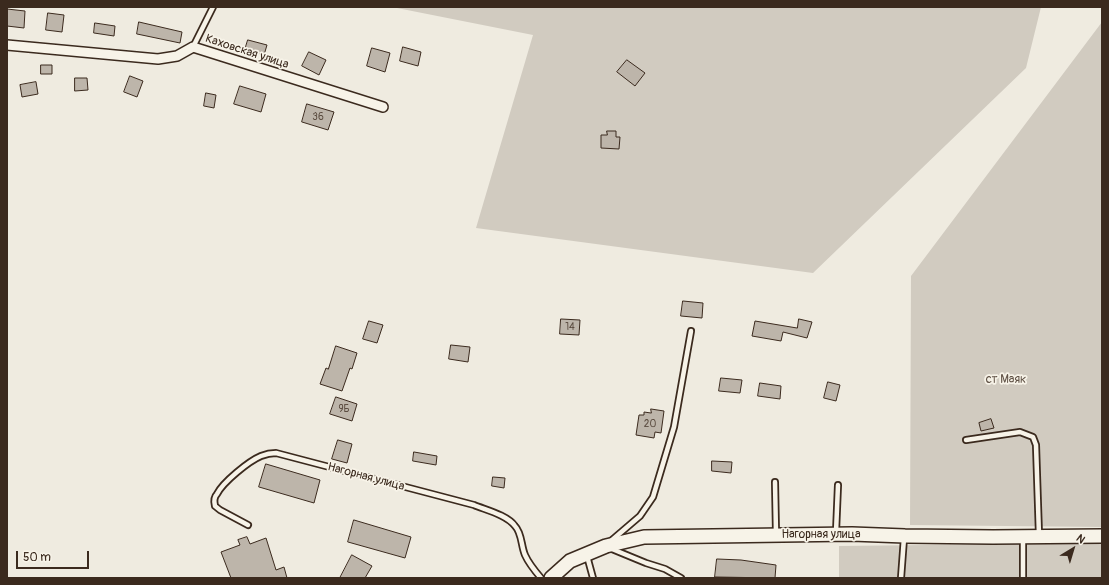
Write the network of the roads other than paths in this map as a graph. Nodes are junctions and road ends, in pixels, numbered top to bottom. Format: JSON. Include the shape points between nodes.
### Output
{"nodes":[{"id":1,"x":213,"y":7,"type":"edge"},
{"id":2,"x":7,"y":46,"type":"edge"},
{"id":3,"x":193,"y":47,"type":"junction"},
{"id":4,"x":383,"y":107,"type":"dead end"},
{"id":5,"x":691,"y":331,"type":"dead end"},
{"id":6,"x":966,"y":440,"type":"dead end"},
{"id":7,"x":775,"y":482,"type":"dead end"},
{"id":8,"x":838,"y":485,"type":"dead end"},
{"id":9,"x":248,"y":525,"type":"dead end"},
{"id":10,"x":836,"y":534,"type":"junction"},
{"id":11,"x":776,"y":535,"type":"junction"},
{"id":12,"x":905,"y":536,"type":"junction"},
{"id":13,"x":1102,"y":536,"type":"edge"},
{"id":14,"x":1023,"y":537,"type":"junction"},
{"id":15,"x":1039,"y":537,"type":"junction"},
{"id":16,"x":606,"y":546,"type":"junction"},
{"id":17,"x":586,"y":554,"type":"junction"},
{"id":18,"x":541,"y":578,"type":"edge"},
{"id":19,"x":551,"y":578,"type":"edge"},
{"id":20,"x":593,"y":578,"type":"edge"},
{"id":21,"x":681,"y":578,"type":"edge"},
{"id":22,"x":901,"y":578,"type":"edge"},
{"id":23,"x":1024,"y":578,"type":"edge"}],
"edges":[{"from":1,"to":3,"type":"lane"},
{"from":2,"to":3,"type":"street","name":"Каховская улица","via":[[158,59],[177,56]]},
{"from":3,"to":4,"type":"street","name":"Каховская улица"},
{"from":5,"to":16,"type":"lane","via":[[674,427],[653,497],[640,516]]},
{"from":6,"to":15,"type":"lane","via":[[1020,432],[1033,437],[1036,445]]},
{"from":7,"to":11,"type":"lane"},
{"from":8,"to":10,"type":"lane"},
{"from":9,"to":18,"type":"lane","name":"Нагорная улица","via":[[215,506],[217,493],[253,460],[276,453],[496,513],[516,527],[524,554]]},
{"from":10,"to":11,"type":"main road","name":"Нагорная улица"},
{"from":10,"to":12,"type":"main road","name":"Нагорная улица"},
{"from":11,"to":16,"type":"main road","name":"Нагорная улица","via":[[644,537]]},
{"from":12,"to":14,"type":"main road","name":"Нагорная улица"},
{"from":12,"to":22,"type":"lane"},
{"from":13,"to":15,"type":"main road","name":"Нагорная улица"},
{"from":14,"to":15,"type":"main road","name":"Нагорная улица"},
{"from":14,"to":23,"type":"lane"},
{"from":16,"to":17,"type":"main road","name":"Нагорная улица"},
{"from":16,"to":21,"type":"lane"},
{"from":17,"to":19,"type":"main road","name":"Нагорная улица","via":[[570,561]]},
{"from":17,"to":20,"type":"lane"}]}
